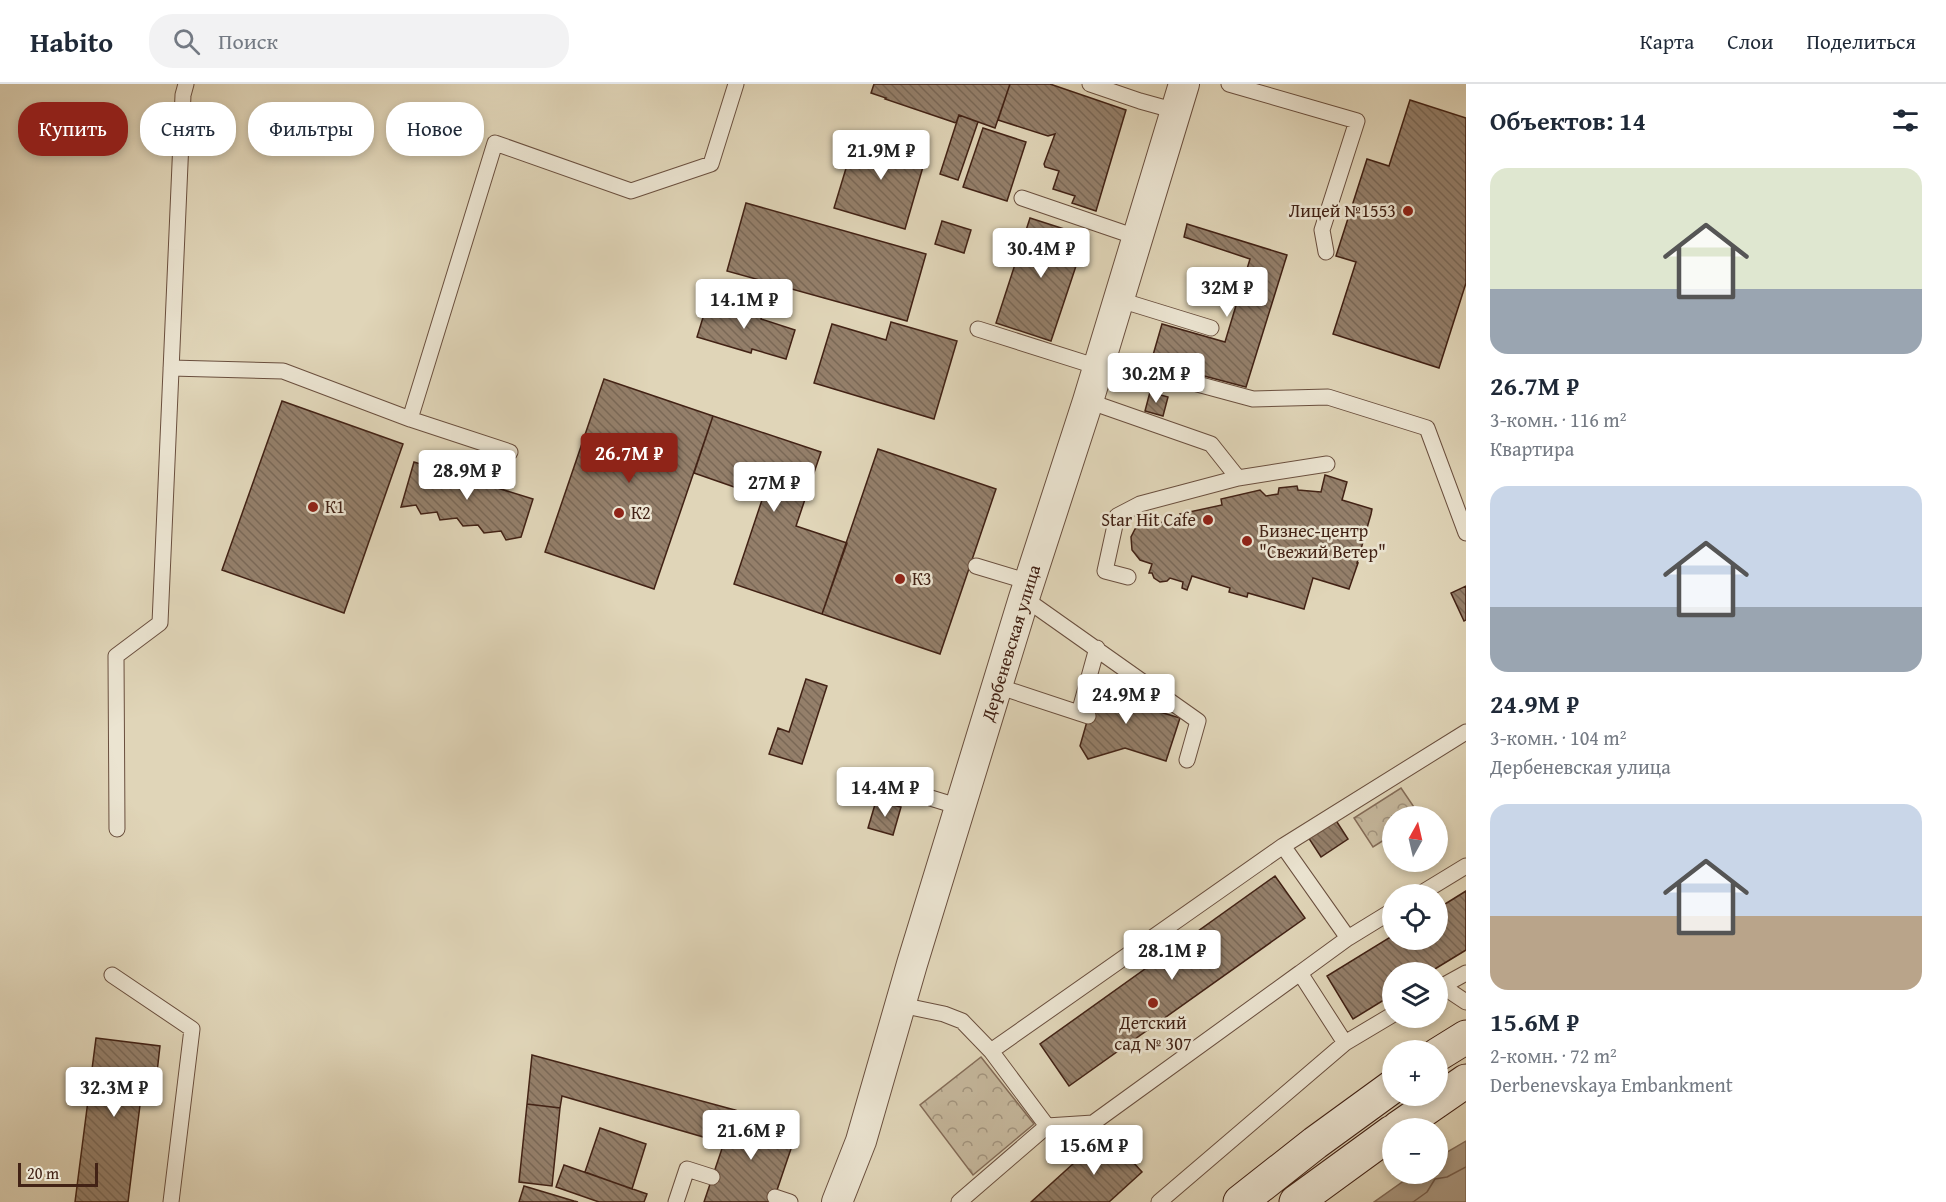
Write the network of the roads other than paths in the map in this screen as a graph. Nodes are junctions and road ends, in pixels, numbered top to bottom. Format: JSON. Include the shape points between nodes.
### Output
{"nodes":[{"id":1,"x":186,"y":84,"type":"edge"},
{"id":2,"x":736,"y":84,"type":"edge"},
{"id":3,"x":1089,"y":84,"type":"edge"},
{"id":4,"x":1229,"y":84,"type":"edge"},
{"id":5,"x":1180,"y":97,"type":"edge"},
{"id":6,"x":1022,"y":198,"type":"dead end"},
{"id":7,"x":1139,"y":238,"type":"junction"},
{"id":8,"x":1326,"y":252,"type":"dead end"},
{"id":9,"x":1120,"y":300,"type":"junction"},
{"id":10,"x":1211,"y":328,"type":"dead end"},
{"id":11,"x":978,"y":329,"type":"dead end"},
{"id":12,"x":1100,"y":363,"type":"junction"},
{"id":13,"x":171,"y":368,"type":"junction"},
{"id":14,"x":1088,"y":401,"type":"junction"},
{"id":15,"x":410,"y":419,"type":"junction"},
{"id":16,"x":510,"y":452,"type":"dead end"},
{"id":17,"x":1327,"y":465,"type":"dead end"},
{"id":18,"x":1238,"y":478,"type":"junction"},
{"id":19,"x":1466,"y":533,"type":"edge"},
{"id":20,"x":976,"y":567,"type":"dead end"},
{"id":21,"x":1128,"y":577,"type":"dead end"},
{"id":22,"x":1026,"y":590,"type":"junction"},
{"id":23,"x":1097,"y":648,"type":"junction"},
{"id":24,"x":997,"y":686,"type":"junction"},
{"id":25,"x":1466,"y":732,"type":"edge"},
{"id":26,"x":1187,"y":760,"type":"dead end"},
{"id":27,"x":898,"y":788,"type":"dead end"},
{"id":28,"x":960,"y":807,"type":"junction"},
{"id":29,"x":117,"y":829,"type":"dead end"},
{"id":30,"x":1283,"y":846,"type":"junction"},
{"id":31,"x":1466,"y":866,"type":"edge"},
{"id":32,"x":1436,"y":884,"type":"edge"},
{"id":33,"x":1382,"y":917,"type":"edge"},
{"id":34,"x":1348,"y":938,"type":"junction"},
{"id":35,"x":1300,"y":972,"type":"junction"},
{"id":36,"x":1466,"y":973,"type":"edge"},
{"id":37,"x":112,"y":975,"type":"dead end"},
{"id":38,"x":1448,"y":983,"type":"edge"},
{"id":39,"x":1448,"y":992,"type":"edge"},
{"id":40,"x":1466,"y":1002,"type":"edge"},
{"id":41,"x":901,"y":1005,"type":"junction"},
{"id":42,"x":1382,"y":1021,"type":"edge"},
{"id":43,"x":1466,"y":1037,"type":"edge"},
{"id":44,"x":1345,"y":1043,"type":"junction"},
{"id":45,"x":1448,"y":1048,"type":"edge"},
{"id":46,"x":991,"y":1051,"type":"junction"},
{"id":47,"x":1466,"y":1081,"type":"edge"},
{"id":48,"x":1382,"y":1094,"type":"edge"},
{"id":49,"x":1412,"y":1118,"type":"edge"},
{"id":50,"x":1047,"y":1126,"type":"junction"},
{"id":51,"x":1382,"y":1139,"type":"edge"},
{"id":52,"x":712,"y":1177,"type":"dead end"},
{"id":53,"x":775,"y":1197,"type":"dead end"},
{"id":54,"x":171,"y":1202,"type":"edge"},
{"id":55,"x":676,"y":1202,"type":"edge"},
{"id":56,"x":790,"y":1202,"type":"edge"},
{"id":57,"x":837,"y":1202,"type":"edge"},
{"id":58,"x":959,"y":1202,"type":"edge"},
{"id":59,"x":1159,"y":1202,"type":"edge"},
{"id":60,"x":1240,"y":1202,"type":"edge"},
{"id":61,"x":1296,"y":1202,"type":"edge"}],
"edges":[{"from":1,"to":13,"type":"lane"},
{"from":2,"to":15,"type":"lane","via":[[711,164],[631,191],[495,143]]},
{"from":3,"to":5,"type":"lane","via":[[1151,105]]},
{"from":4,"to":8,"type":"lane","via":[[1357,121],[1322,230]]},
{"from":5,"to":7,"type":"street","name":"Дербеневская улица"},
{"from":6,"to":7,"type":"lane"},
{"from":7,"to":9,"type":"street","name":"Дербеневская улица"},
{"from":9,"to":10,"type":"lane"},
{"from":9,"to":12,"type":"street","name":"Дербеневская улица"},
{"from":11,"to":12,"type":"lane"},
{"from":12,"to":14,"type":"street","name":"Дербеневская улица"},
{"from":12,"to":19,"type":"lane","via":[[1253,399],[1329,397],[1427,428]]},
{"from":13,"to":15,"type":"lane","via":[[283,371]]},
{"from":13,"to":29,"type":"lane","via":[[160,623],[117,656]]},
{"from":14,"to":18,"type":"lane","via":[[1211,444]]},
{"from":14,"to":22,"type":"street","name":"Дербеневская улица"},
{"from":15,"to":16,"type":"lane"},
{"from":17,"to":18,"type":"lane"},
{"from":18,"to":21,"type":"lane","via":[[1140,504],[1117,516],[1105,571]]},
{"from":20,"to":22,"type":"lane"},
{"from":22,"to":23,"type":"lane"},
{"from":22,"to":24,"type":"street","name":"Дербеневская улица"},
{"from":23,"to":24,"type":"lane","via":[[1084,715]]},
{"from":23,"to":26,"type":"lane","via":[[1198,721]]},
{"from":24,"to":28,"type":"street","name":"Дербеневская улица"},
{"from":25,"to":30,"type":"lane"},
{"from":27,"to":28,"type":"lane"},
{"from":28,"to":41,"type":"street","name":"Дербеневская улица"},
{"from":30,"to":34,"type":"lane"},
{"from":30,"to":46,"type":"lane"},
{"from":31,"to":32,"type":"lane"},
{"from":33,"to":34,"type":"lane"},
{"from":34,"to":35,"type":"lane"},
{"from":35,"to":44,"type":"lane"},
{"from":35,"to":50,"type":"lane","via":[[1093,1123]]},
{"from":36,"to":38,"type":"lane"},
{"from":37,"to":54,"type":"lane","via":[[192,1029]]},
{"from":39,"to":40,"type":"lane"},
{"from":41,"to":46,"type":"lane","via":[[962,1021]]},
{"from":41,"to":57,"type":"street","name":"Дербеневская улица","via":[[861,1141]]},
{"from":42,"to":44,"type":"lane"},
{"from":43,"to":45,"type":"main road"},
{"from":44,"to":59,"type":"lane"},
{"from":46,"to":50,"type":"lane"},
{"from":47,"to":49,"type":"main road"},
{"from":48,"to":60,"type":"main road"},
{"from":50,"to":58,"type":"lane"},
{"from":51,"to":61,"type":"main road"},
{"from":52,"to":55,"type":"lane","via":[[687,1169]]},
{"from":53,"to":56,"type":"lane"}]}
